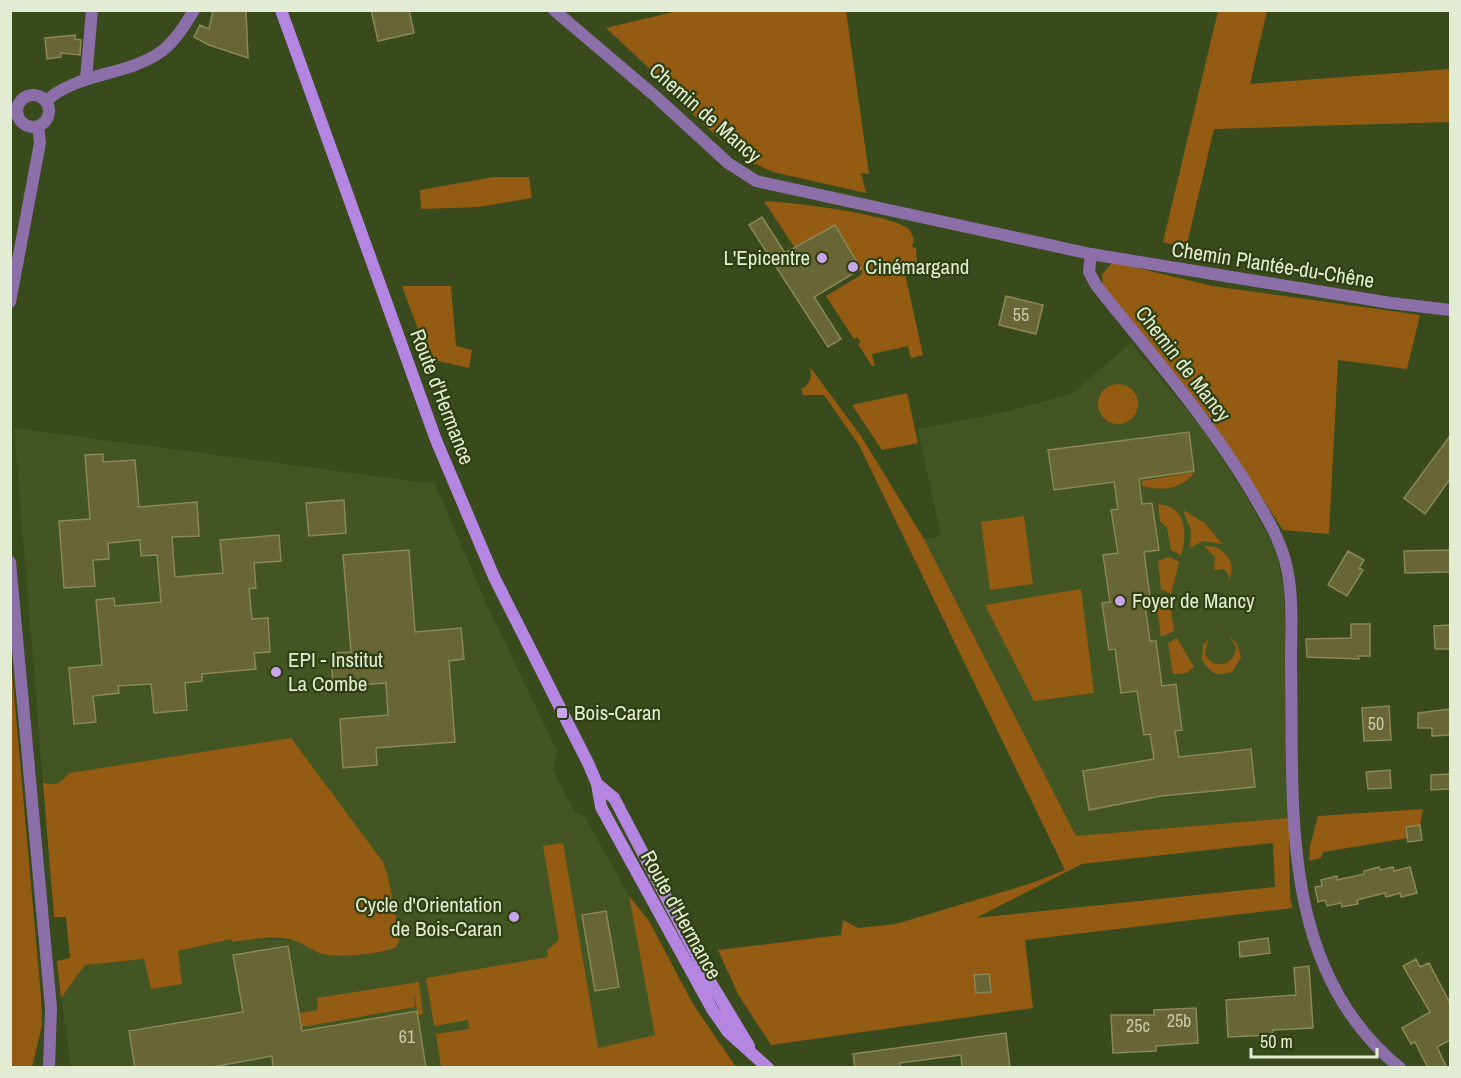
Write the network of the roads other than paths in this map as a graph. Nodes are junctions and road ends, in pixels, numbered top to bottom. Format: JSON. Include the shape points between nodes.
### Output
{"nodes":[{"id":1,"x":92,"y":10,"type":"edge"},
{"id":2,"x":194,"y":10,"type":"edge"},
{"id":3,"x":281,"y":10,"type":"edge"},
{"id":4,"x":554,"y":10,"type":"edge"},
{"id":5,"x":86,"y":79,"type":"junction"},
{"id":6,"x":46,"y":101,"type":"junction"},
{"id":7,"x":13,"y":112,"type":"edge"},
{"id":8,"x":38,"y":126,"type":"junction"},
{"id":9,"x":1091,"y":254,"type":"junction"},
{"id":10,"x":10,"y":302,"type":"edge"},
{"id":11,"x":1450,"y":310,"type":"edge"},
{"id":12,"x":10,"y":562,"type":"edge"},
{"id":13,"x":49,"y":1068,"type":"edge"},
{"id":14,"x":768,"y":1068,"type":"edge"},
{"id":15,"x":1400,"y":1068,"type":"edge"}],
"edges":[{"from":1,"to":5,"type":"street"},
{"from":2,"to":5,"type":"street","via":[[171,43],[153,57]]},
{"from":3,"to":14,"type":"main road","name":"Route d'Hermance","via":[[436,440],[494,577],[597,784],[601,807],[702,993],[728,1032]]},
{"from":4,"to":9,"type":"street","name":"Chemin de Mancy","via":[[728,163],[756,181]]},
{"from":5,"to":6,"type":"street"},
{"from":6,"to":7,"type":"street","via":[[38,95],[27,95]]},
{"from":6,"to":8,"type":"street","via":[[49,117]]},
{"from":7,"to":8,"type":"street","via":[[25,126]]},
{"from":8,"to":10,"type":"street","via":[[40,143]]},
{"from":9,"to":11,"type":"street","name":"Chemin Plantée-du-Chêne"},
{"from":9,"to":15,"type":"street","name":"Chemin de Mancy","via":[[1089,272],[1096,285],[1235,464],[1280,543],[1290,588],[1294,812],[1297,871],[1304,907],[1339,996],[1367,1037]]},
{"from":12,"to":13,"type":"street","via":[[51,1008]]}]}
